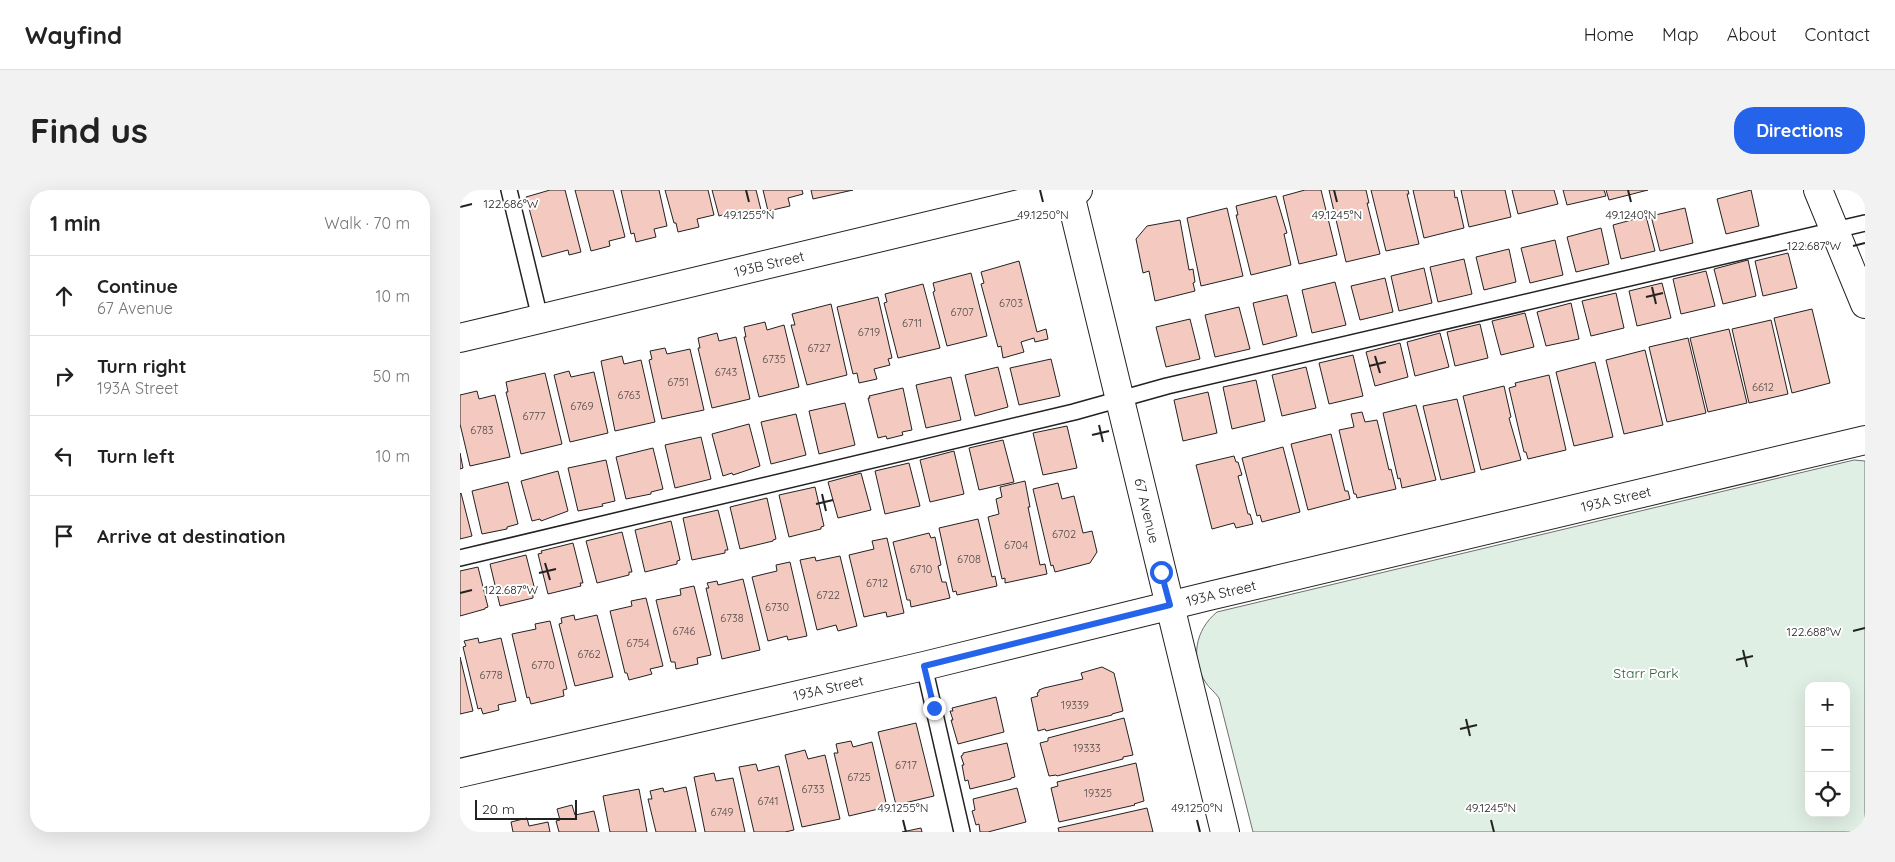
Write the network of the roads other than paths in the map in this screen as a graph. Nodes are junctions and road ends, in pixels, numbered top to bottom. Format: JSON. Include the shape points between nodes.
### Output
{"nodes":[{"id":1,"x":508,"y":190,"type":"edge"},
{"id":2,"x":1818,"y":190,"type":"edge"},
{"id":3,"x":1072,"y":191,"type":"edge"},
{"id":4,"x":1865,"y":223,"type":"edge"},
{"id":5,"x":1836,"y":230,"type":"junction"},
{"id":6,"x":1865,"y":304,"type":"edge"},
{"id":7,"x":540,"y":318,"type":"junction"},
{"id":8,"x":460,"y":338,"type":"edge"},
{"id":9,"x":1120,"y":400,"type":"junction"},
{"id":10,"x":1865,"y":440,"type":"edge"},
{"id":11,"x":460,"y":558,"type":"edge"},
{"id":12,"x":1170,"y":605,"type":"junction"},
{"id":13,"x":924,"y":666,"type":"junction"},
{"id":14,"x":460,"y":773,"type":"edge"},
{"id":15,"x":962,"y":832,"type":"edge"},
{"id":16,"x":1225,"y":832,"type":"edge"}],
"edges":[{"from":1,"to":7,"type":"lane"},
{"from":2,"to":5,"type":"street"},
{"from":3,"to":7,"type":"street","name":"193B Street"},
{"from":3,"to":9,"type":"street","name":"67 Avenue"},
{"from":4,"to":5,"type":"lane"},
{"from":5,"to":6,"type":"street"},
{"from":5,"to":9,"type":"lane"},
{"from":7,"to":8,"type":"street","name":"193B Street"},
{"from":9,"to":11,"type":"lane"},
{"from":9,"to":12,"type":"street","name":"67 Avenue"},
{"from":10,"to":12,"type":"street","name":"193A Street"},
{"from":12,"to":13,"type":"street","name":"193A Street"},
{"from":12,"to":16,"type":"street","name":"67 Avenue"},
{"from":13,"to":14,"type":"street","name":"193A Street"},
{"from":13,"to":15,"type":"lane"}]}
